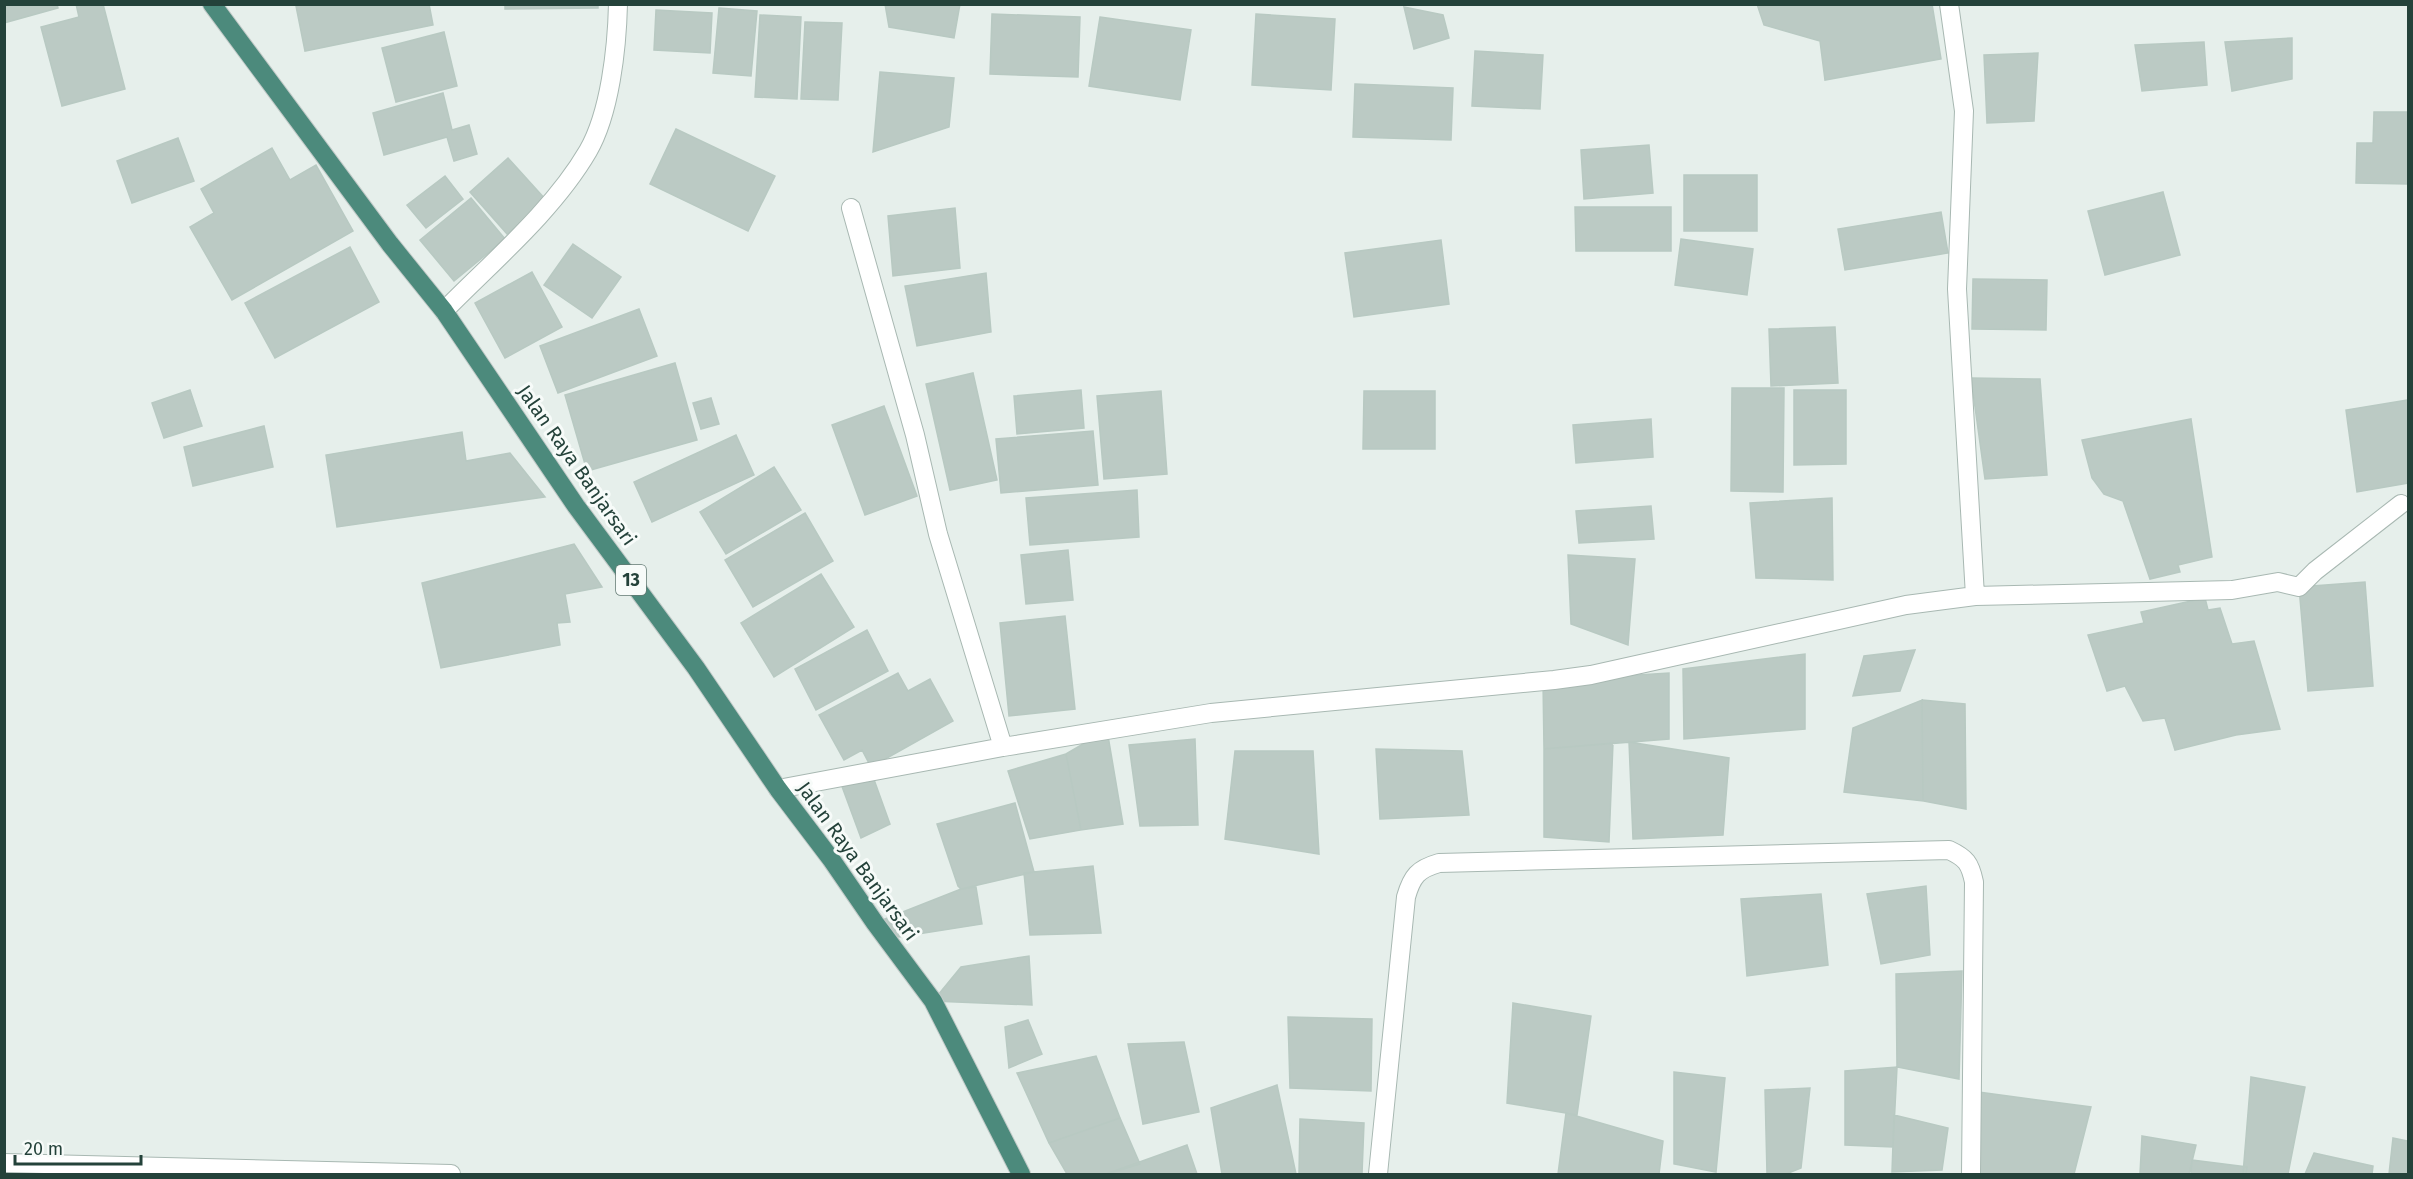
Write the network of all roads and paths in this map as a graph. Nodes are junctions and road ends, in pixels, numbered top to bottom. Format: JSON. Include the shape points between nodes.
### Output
{"nodes":[{"id":1,"x":212,"y":4,"type":"edge"},
{"id":2,"x":618,"y":4,"type":"edge"},
{"id":3,"x":1949,"y":4,"type":"edge"},
{"id":4,"x":851,"y":208,"type":"dead end"},
{"id":5,"x":444,"y":311,"type":"junction"},
{"id":6,"x":2401,"y":504,"type":"dead end"},
{"id":7,"x":1975,"y":596,"type":"junction"},
{"id":8,"x":1003,"y":747,"type":"junction"},
{"id":9,"x":778,"y":789,"type":"junction"},
{"id":10,"x":4,"y":1163,"type":"edge"},
{"id":11,"x":451,"y":1174,"type":"edge"},
{"id":12,"x":1021,"y":1174,"type":"edge"},
{"id":13,"x":1378,"y":1174,"type":"edge"},
{"id":14,"x":1971,"y":1174,"type":"edge"}],
"edges":[{"from":1,"to":5,"type":"highway","name":"Jalan Raya Banjarsari","number":"13"},
{"from":2,"to":5,"type":"street","via":[[603,114],[588,151],[555,196]]},
{"from":3,"to":7,"type":"street","via":[[1964,111],[1957,289]]},
{"from":4,"to":8,"type":"street","via":[[915,435],[938,534]]},
{"from":5,"to":9,"type":"highway","name":"Jalan Raya Banjarsari","number":"13","via":[[576,506],[696,668]]},
{"from":6,"to":7,"type":"street","via":[[2314,571],[2300,587],[2278,582],[2232,590]]},
{"from":7,"to":8,"type":"street","via":[[1906,605],[1554,681],[1211,712]]},
{"from":8,"to":9,"type":"street"},
{"from":9,"to":12,"type":"highway","name":"Jalan Raya Banjarsari","number":"13","via":[[933,1001]]},
{"from":10,"to":11,"type":"street"},
{"from":13,"to":14,"type":"street","via":[[1406,897],[1421,868],[1438,862],[1949,849],[1963,856],[1974,882]]}]}
